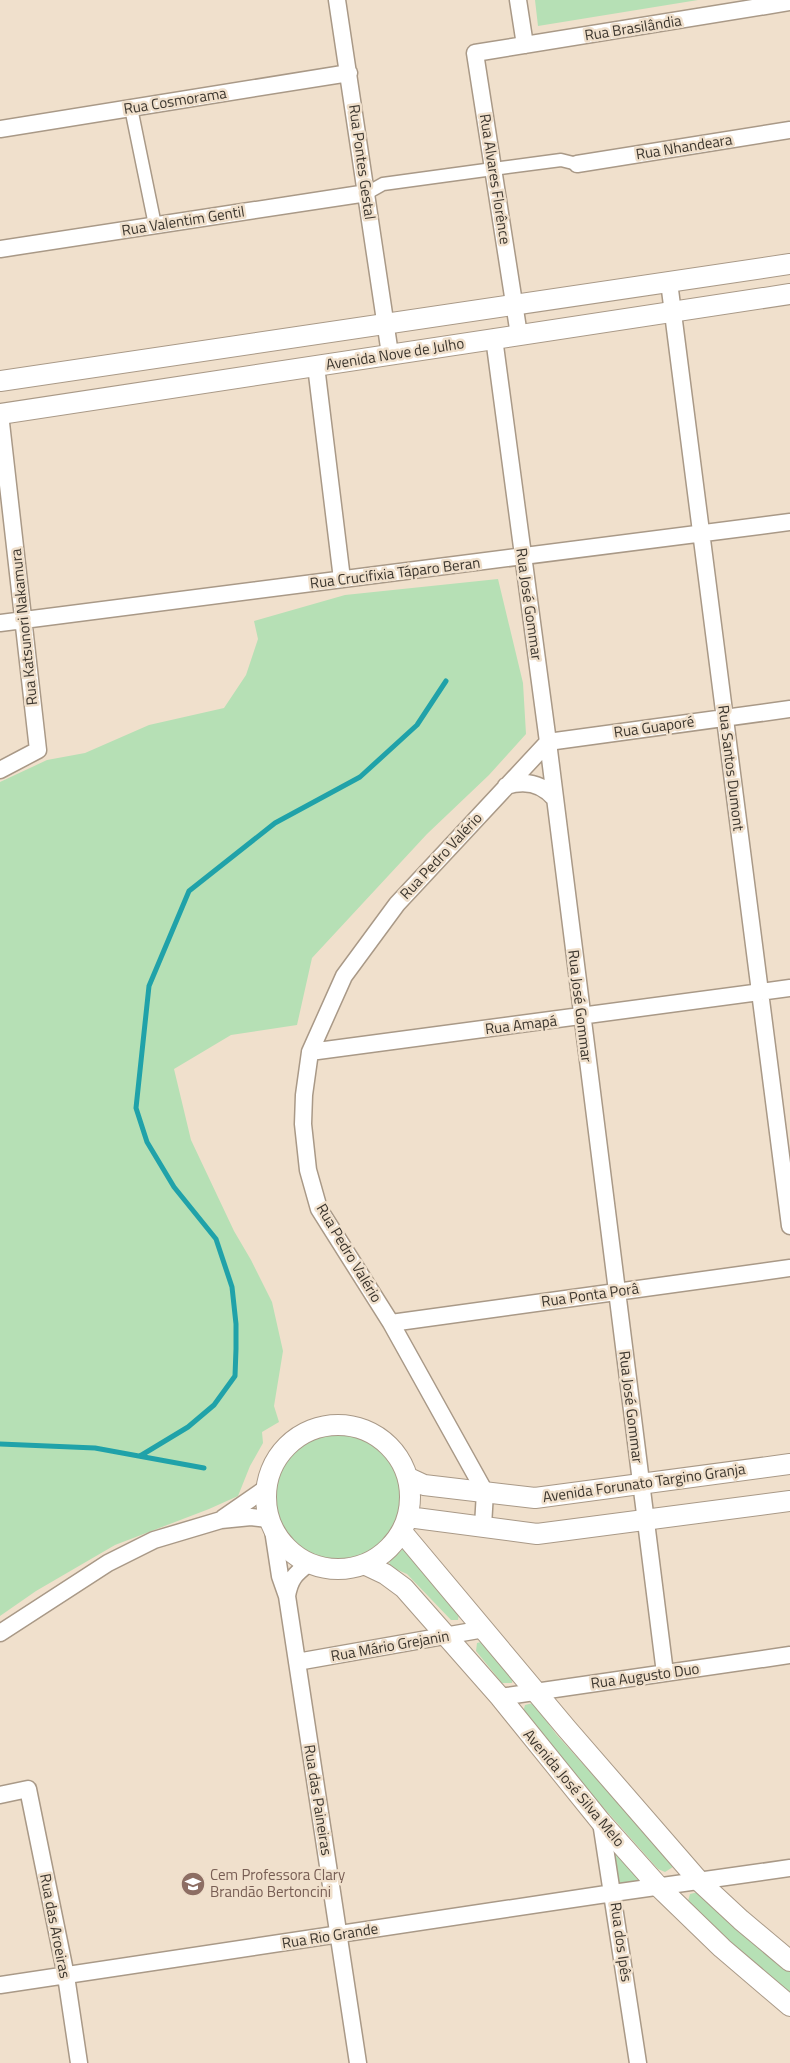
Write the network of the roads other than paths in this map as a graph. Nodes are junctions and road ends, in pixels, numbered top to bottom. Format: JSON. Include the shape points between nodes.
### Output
{"nodes":[{"id":1,"x":337,"y":0,"type":"edge"},
{"id":2,"x":518,"y":0,"type":"edge"},
{"id":3,"x":790,"y":2,"type":"edge"},
{"id":4,"x":525,"y":45,"type":"junction"},
{"id":5,"x":475,"y":53,"type":"joint"},
{"id":6,"x":349,"y":73,"type":"junction"},
{"id":7,"x":131,"y":108,"type":"junction"},
{"id":8,"x":0,"y":129,"type":"edge"},
{"id":9,"x":790,"y":130,"type":"edge"},
{"id":10,"x":577,"y":164,"type":"joint"},
{"id":11,"x":493,"y":169,"type":"junction"},
{"id":12,"x":367,"y":193,"type":"junction"},
{"id":13,"x":155,"y":225,"type":"junction"},
{"id":14,"x":0,"y":249,"type":"edge"},
{"id":15,"x":790,"y":264,"type":"edge"},
{"id":16,"x":669,"y":282,"type":"junction"},
{"id":17,"x":790,"y":294,"type":"edge"},
{"id":18,"x":514,"y":305,"type":"junction"},
{"id":19,"x":673,"y":310,"type":"junction"},
{"id":20,"x":386,"y":324,"type":"junction"},
{"id":21,"x":519,"y":334,"type":"junction"},
{"id":22,"x":494,"y":338,"type":"junction"},
{"id":23,"x":390,"y":354,"type":"junction"},
{"id":24,"x":316,"y":366,"type":"junction"},
{"id":25,"x":0,"y":381,"type":"edge"},
{"id":26,"x":0,"y":414,"type":"edge"},
{"id":27,"x":790,"y":522,"type":"edge"},
{"id":28,"x":702,"y":534,"type":"junction"},
{"id":29,"x":522,"y":556,"type":"junction"},
{"id":30,"x":342,"y":579,"type":"junction"},
{"id":31,"x":23,"y":620,"type":"junction"},
{"id":32,"x":0,"y":623,"type":"edge"},
{"id":33,"x":790,"y":709,"type":"edge"},
{"id":34,"x":725,"y":718,"type":"junction"},
{"id":35,"x":548,"y":742,"type":"junction"},
{"id":36,"x":0,"y":770,"type":"edge"},
{"id":37,"x":506,"y":786,"type":"junction"},
{"id":38,"x":555,"y":799,"type":"junction"},
{"id":39,"x":790,"y":988,"type":"edge"},
{"id":40,"x":760,"y":992,"type":"junction"},
{"id":41,"x":581,"y":1017,"type":"junction"},
{"id":42,"x":310,"y":1052,"type":"junction"},
{"id":43,"x":790,"y":1226,"type":"edge"},
{"id":44,"x":790,"y":1268,"type":"edge"},
{"id":45,"x":616,"y":1292,"type":"junction"},
{"id":46,"x":391,"y":1323,"type":"junction"},
{"id":47,"x":790,"y":1464,"type":"edge"},
{"id":48,"x":409,"y":1478,"type":"junction"},
{"id":49,"x":641,"y":1484,"type":"junction"},
{"id":50,"x":266,"y":1489,"type":"junction"},
{"id":51,"x":485,"y":1492,"type":"junction"},
{"id":52,"x":790,"y":1501,"type":"edge"},
{"id":53,"x":221,"y":1520,"type":"junction"},
{"id":54,"x":646,"y":1520,"type":"junction"},
{"id":55,"x":270,"y":1524,"type":"junction"},
{"id":56,"x":405,"y":1525,"type":"junction"},
{"id":57,"x":483,"y":1526,"type":"junction"},
{"id":58,"x":308,"y":1564,"type":"junction"},
{"id":59,"x":366,"y":1565,"type":"junction"},
{"id":60,"x":287,"y":1596,"type":"junction"},
{"id":61,"x":484,"y":1629,"type":"junction"},
{"id":62,"x":0,"y":1633,"type":"edge"},
{"id":63,"x":446,"y":1636,"type":"junction"},
{"id":64,"x":790,"y":1655,"type":"edge"},
{"id":65,"x":297,"y":1662,"type":"junction"},
{"id":66,"x":665,"y":1673,"type":"junction"},
{"id":67,"x":537,"y":1692,"type":"junction"},
{"id":68,"x":500,"y":1697,"type":"junction"},
{"id":69,"x":0,"y":1795,"type":"edge"},
{"id":70,"x":601,"y":1822,"type":"junction"},
{"id":71,"x":790,"y":1868,"type":"edge"},
{"id":72,"x":699,"y":1881,"type":"junction"},
{"id":73,"x":659,"y":1887,"type":"junction"},
{"id":74,"x":613,"y":1893,"type":"junction"},
{"id":75,"x":338,"y":1934,"type":"junction"},
{"id":76,"x":790,"y":1961,"type":"edge"},
{"id":77,"x":66,"y":1976,"type":"junction"},
{"id":78,"x":0,"y":1985,"type":"edge"},
{"id":79,"x":790,"y":2006,"type":"edge"},
{"id":80,"x":79,"y":2063,"type":"edge"},
{"id":81,"x":358,"y":2063,"type":"edge"},
{"id":82,"x":638,"y":2063,"type":"edge"}],
"edges":[{"from":1,"to":6,"type":"street","name":"Rua Pontes Gestal"},
{"from":2,"to":4,"type":"street"},
{"from":3,"to":4,"type":"street","name":"Rua Brasilândia"},
{"from":4,"to":5,"type":"street","name":"Rua Brasilândia"},
{"from":5,"to":11,"type":"street","name":"Rua Alvares Florênce"},
{"from":6,"to":7,"type":"street","name":"Rua Cosmorama"},
{"from":6,"to":12,"type":"street","name":"Rua Pontes Gestal"},
{"from":7,"to":8,"type":"street","name":"Rua Cosmorama"},
{"from":7,"to":13,"type":"street"},
{"from":9,"to":10,"type":"street","name":"Rua Nhandeara"},
{"from":10,"to":11,"type":"street","via":[[561,160]]},
{"from":11,"to":12,"type":"street","via":[[383,184]]},
{"from":11,"to":18,"type":"street","name":"Rua Alvares Florênce"},
{"from":12,"to":13,"type":"street","name":"Rua Valentim Gentil"},
{"from":12,"to":20,"type":"street","name":"Rua Pontes Gestal"},
{"from":13,"to":14,"type":"street","name":"Rua Valentim Gentil"},
{"from":15,"to":16,"type":"street","name":"Avenida Nove de Julho"},
{"from":16,"to":18,"type":"street","name":"Avenida Nove de Julho"},
{"from":16,"to":19,"type":"street","name":"Rua Santos Dumont"},
{"from":17,"to":19,"type":"street","name":"Avenida Nove de Julho"},
{"from":18,"to":20,"type":"street","name":"Avenida Nove de Julho"},
{"from":18,"to":21,"type":"street","name":"Rua Alvares Florênce"},
{"from":19,"to":21,"type":"street","name":"Avenida Nove de Julho"},
{"from":19,"to":28,"type":"street","name":"Rua Santos Dumont"},
{"from":20,"to":23,"type":"street","name":"Rua Pontes Gestal"},
{"from":20,"to":25,"type":"street","name":"Avenida Nove de Julho"},
{"from":21,"to":22,"type":"street","name":"Avenida Nove de Julho"},
{"from":22,"to":23,"type":"street","name":"Avenida Nove de Julho"},
{"from":22,"to":29,"type":"street","name":"Rua José Gommar"},
{"from":23,"to":24,"type":"street","name":"Avenida Nove de Julho"},
{"from":24,"to":26,"type":"street","name":"Avenida Nove de Julho"},
{"from":24,"to":30,"type":"street"},
{"from":26,"to":31,"type":"street","name":"Rua Katsunori Nakamura"},
{"from":27,"to":28,"type":"street","name":"Rua Crucifixia Táparo Beran"},
{"from":28,"to":29,"type":"street","name":"Rua Crucifixia Táparo Beran"},
{"from":28,"to":34,"type":"street","name":"Rua Santos Dumont"},
{"from":29,"to":30,"type":"street","name":"Rua Crucifixia Táparo Beran"},
{"from":29,"to":35,"type":"street","name":"Rua José Gommar"},
{"from":30,"to":31,"type":"street","name":"Rua Crucifixia Táparo Beran"},
{"from":31,"to":32,"type":"street","name":"Rua Crucifixia Táparo Beran"},
{"from":31,"to":36,"type":"street","name":"Rua Katsunori Nakamura","via":[[38,750]]},
{"from":33,"to":34,"type":"street","name":"Rua Guaporé"},
{"from":34,"to":35,"type":"street","name":"Rua Guaporé"},
{"from":34,"to":40,"type":"street","name":"Rua Santos Dumont"},
{"from":35,"to":37,"type":"street","name":"Rua Pedro Valério"},
{"from":35,"to":38,"type":"street","name":"Rua José Gommar"},
{"from":37,"to":38,"type":"street","via":[[532,784]]},
{"from":37,"to":42,"type":"street","name":"Rua Pedro Valério","via":[[396,904],[344,976]]},
{"from":38,"to":41,"type":"street","name":"Rua José Gommar"},
{"from":39,"to":40,"type":"street","name":"Rua Amapá"},
{"from":40,"to":41,"type":"street","name":"Rua Amapá"},
{"from":40,"to":43,"type":"street","name":"Rua Santos Dumont"},
{"from":41,"to":42,"type":"street","name":"Rua Amapá"},
{"from":41,"to":45,"type":"street","name":"Rua José Gommar"},
{"from":42,"to":46,"type":"street","name":"Rua Pedro Valério","via":[[304,1124],[308,1170],[319,1209]]},
{"from":44,"to":45,"type":"street","name":"Rua Ponta Porâ"},
{"from":45,"to":46,"type":"street","name":"Rua Ponta Porâ"},
{"from":45,"to":49,"type":"street","name":"Rua José Gommar"},
{"from":46,"to":51,"type":"street","name":"Rua Pedro Valério"},
{"from":47,"to":49,"type":"street","name":"Avenida Forunato Targino Granja"},
{"from":48,"to":50,"type":"street","via":[[400,1458],[385,1441],[366,1430],[344,1425],[322,1426],[301,1435],[284,1449],[271,1468]]},
{"from":48,"to":51,"type":"street","name":"Avenida Forunato Targino Granja","via":[[424,1485]]},
{"from":48,"to":56,"type":"street","via":[[411,1498]]},
{"from":49,"to":51,"type":"street","name":"Avenida Forunato Targino Granja","via":[[535,1498]]},
{"from":49,"to":54,"type":"street","name":"Rua José Gommar"},
{"from":50,"to":53,"type":"street"},
{"from":50,"to":55,"type":"street","via":[[265,1504]]},
{"from":51,"to":57,"type":"street"},
{"from":52,"to":54,"type":"street"},
{"from":53,"to":55,"type":"street","via":[[251,1517]]},
{"from":53,"to":62,"type":"street","via":[[154,1540],[108,1563]]},
{"from":54,"to":57,"type":"street","via":[[537,1534]]},
{"from":54,"to":66,"type":"street","name":"Rua José Gommar"},
{"from":55,"to":58,"type":"street","via":[[282,1544]]},
{"from":55,"to":60,"type":"street","name":"Rua das Paineiras"},
{"from":56,"to":57,"type":"street"},
{"from":56,"to":59,"type":"street","via":[[393,1546]]},
{"from":56,"to":61,"type":"street"},
{"from":58,"to":59,"type":"street","via":[[347,1570]]},
{"from":58,"to":60,"type":"street","via":[[290,1583]]},
{"from":59,"to":63,"type":"street","name":"Avenida José Silva Melo","via":[[404,1588]]},
{"from":60,"to":65,"type":"street","name":"Rua das Paineiras"},
{"from":61,"to":63,"type":"street","name":"Rua Mário Grejanin"},
{"from":61,"to":67,"type":"street"},
{"from":63,"to":65,"type":"street","name":"Rua Mário Grejanin"},
{"from":63,"to":68,"type":"street","name":"Avenida José Silva Melo"},
{"from":64,"to":66,"type":"street","name":"Rua Augusto Duo"},
{"from":65,"to":75,"type":"street","name":"Rua das Paineiras"},
{"from":66,"to":67,"type":"street","name":"Rua Augusto Duo"},
{"from":67,"to":68,"type":"street","name":"Rua Augusto Duo"},
{"from":67,"to":72,"type":"street"},
{"from":68,"to":70,"type":"street","name":"Avenida José Silva Melo"},
{"from":69,"to":77,"type":"street","name":"Rua das Aroeiras","via":[[28,1789]]},
{"from":70,"to":73,"type":"street","name":"Avenida José Silva Melo"},
{"from":70,"to":74,"type":"street","name":"Rua dos Ipês"},
{"from":71,"to":72,"type":"street"},
{"from":72,"to":73,"type":"street","name":"Rua Rio Grande"},
{"from":72,"to":76,"type":"street"},
{"from":73,"to":74,"type":"street","name":"Rua Rio Grande"},
{"from":73,"to":79,"type":"street","name":"Avenida José Silva Melo","via":[[722,1948]]},
{"from":74,"to":75,"type":"street","name":"Rua Rio Grande"},
{"from":74,"to":82,"type":"street","name":"Rua dos Ipês"},
{"from":75,"to":77,"type":"street","name":"Rua Rio Grande"},
{"from":75,"to":81,"type":"street","name":"Rua das Paineiras"},
{"from":77,"to":78,"type":"street","name":"Rua Rio Grande"},
{"from":77,"to":80,"type":"street","name":"Rua das Aroeiras"}]}
